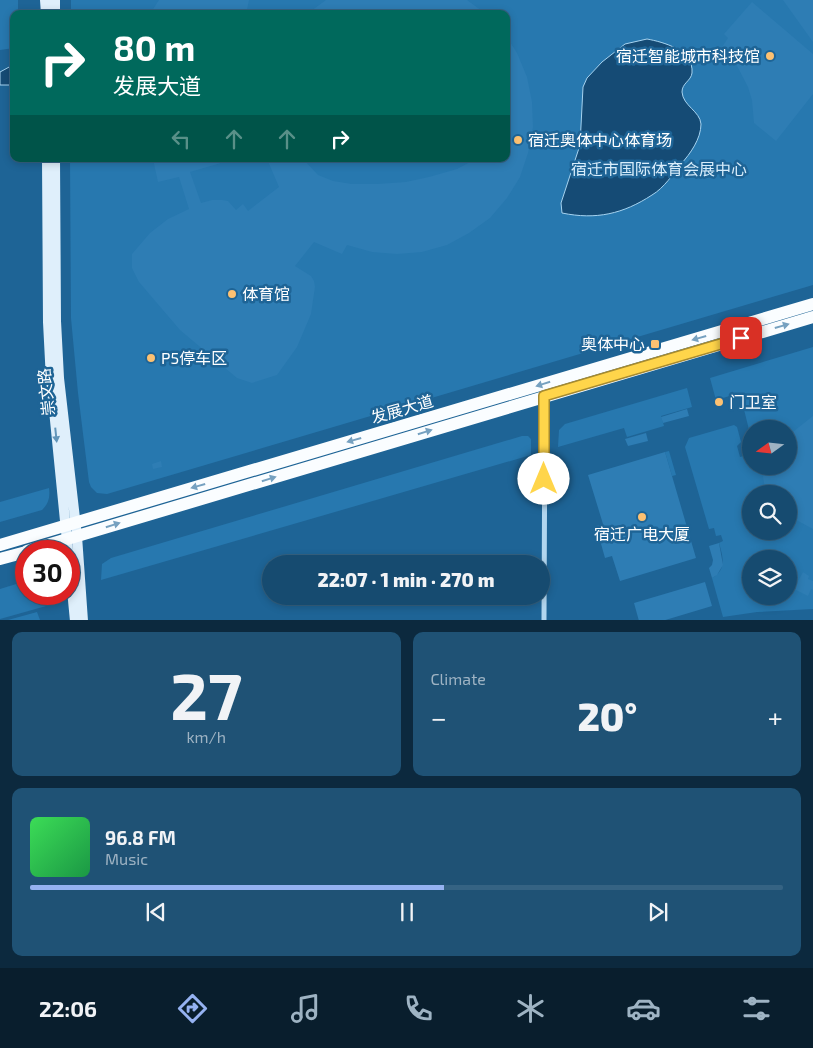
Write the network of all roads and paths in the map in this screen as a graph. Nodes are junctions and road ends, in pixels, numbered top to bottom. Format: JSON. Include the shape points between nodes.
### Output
{"nodes":[{"id":1,"x":46,"y":162,"type":"edge"},
{"id":2,"x":55,"y":162,"type":"edge"},
{"id":3,"x":813,"y":304,"type":"edge"},
{"id":4,"x":813,"y":317,"type":"edge"},
{"id":5,"x":544,"y":396,"type":"junction"},
{"id":6,"x":70,"y":524,"type":"junction"},
{"id":7,"x":70,"y":540,"type":"edge"},
{"id":8,"x":76,"y":540,"type":"edge"},
{"id":9,"x":0,"y":545,"type":"edge"},
{"id":10,"x":15,"y":555,"type":"edge"},
{"id":11,"x":0,"y":559,"type":"edge"},
{"id":12,"x":80,"y":598,"type":"edge"},
{"id":13,"x":74,"y":605,"type":"edge"},
{"id":14,"x":75,"y":620,"type":"edge"},
{"id":15,"x":84,"y":620,"type":"edge"},
{"id":16,"x":544,"y":620,"type":"edge"}],
"edges":[{"from":1,"to":6,"type":"street","name":"崇文路","one_way":true,"via":[[48,322],[54,417]]},
{"from":2,"to":6,"type":"street","name":"崇文路","via":[[56,321]]},
{"from":3,"to":6,"type":"main road","name":"发展大道","one_way":true},
{"from":5,"to":4,"type":"main road","name":"发展大道","one_way":true},
{"from":8,"to":5,"type":"main road","name":"发展大道","one_way":true},
{"from":5,"to":16,"type":"street"},
{"from":6,"to":7,"type":"street","name":"崇文路"},
{"from":6,"to":9,"type":"main road","name":"发展大道"},
{"from":10,"to":11,"type":"main road","name":"发展大道"},
{"from":12,"to":15,"type":"street","name":"崇文路"},
{"from":13,"to":14,"type":"street"}]}
